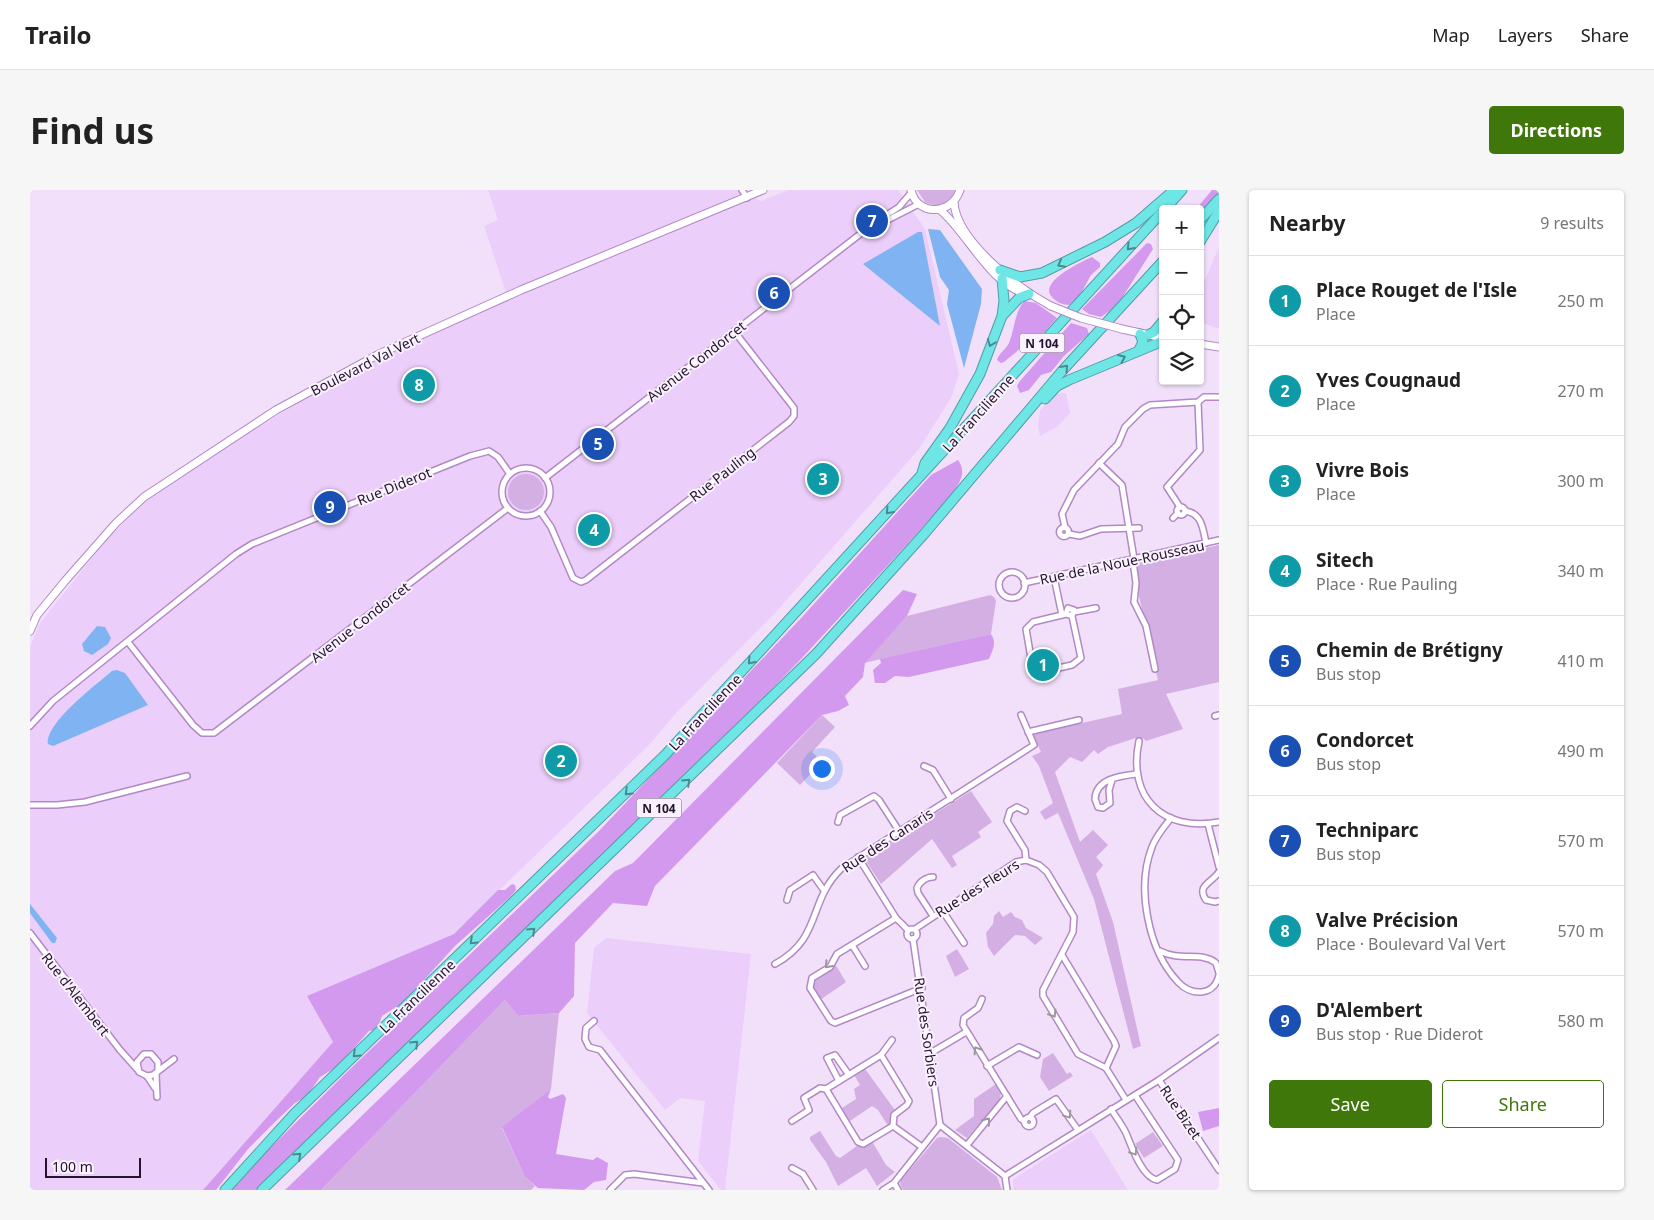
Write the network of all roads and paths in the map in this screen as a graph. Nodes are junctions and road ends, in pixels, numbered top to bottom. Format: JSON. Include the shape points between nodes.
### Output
{"nodes":[{"id":1,"x":742,"y":190,"type":"edge"},
{"id":2,"x":763,"y":190,"type":"edge"},
{"id":3,"x":960,"y":190,"type":"edge"},
{"id":4,"x":1174,"y":190,"type":"edge"},
{"id":5,"x":1182,"y":190,"type":"edge"},
{"id":6,"x":911,"y":192,"type":"edge"},
{"id":7,"x":747,"y":198,"type":"junction"},
{"id":8,"x":1219,"y":199,"type":"edge"},
{"id":9,"x":954,"y":202,"type":"junction"},
{"id":10,"x":919,"y":204,"type":"junction"},
{"id":11,"x":1168,"y":205,"type":"edge"},
{"id":12,"x":940,"y":210,"type":"junction"},
{"id":13,"x":1219,"y":211,"type":"edge"},
{"id":14,"x":1159,"y":215,"type":"edge"},
{"id":15,"x":1204,"y":216,"type":"edge"},
{"id":16,"x":871,"y":228,"type":"junction"},
{"id":17,"x":1204,"y":235,"type":"edge"},
{"id":18,"x":1159,"y":265,"type":"edge"},
{"id":19,"x":1001,"y":274,"type":"junction"},
{"id":20,"x":1029,"y":294,"type":"junction"},
{"id":21,"x":1002,"y":316,"type":"junction"},
{"id":22,"x":1159,"y":326,"type":"edge"},
{"id":23,"x":734,"y":331,"type":"junction"},
{"id":24,"x":1144,"y":334,"type":"junction"},
{"id":25,"x":1159,"y":339,"type":"edge"},
{"id":26,"x":1159,"y":342,"type":"edge"},
{"id":27,"x":1204,"y":345,"type":"edge"},
{"id":28,"x":1219,"y":347,"type":"edge"},
{"id":29,"x":1140,"y":350,"type":"junction"},
{"id":30,"x":1219,"y":396,"type":"edge"},
{"id":31,"x":1198,"y":402,"type":"junction"},
{"id":32,"x":1033,"y":405,"type":"junction"},
{"id":33,"x":1099,"y":463,"type":"junction"},
{"id":34,"x":510,"y":474,"type":"junction"},
{"id":35,"x":921,"y":475,"type":"junction"},
{"id":36,"x":545,"y":478,"type":"junction"},
{"id":37,"x":508,"y":508,"type":"junction"},
{"id":38,"x":1179,"y":510,"type":"junction"},
{"id":39,"x":540,"y":511,"type":"junction"},
{"id":40,"x":1173,"y":518,"type":"dead end"},
{"id":41,"x":1129,"y":528,"type":"junction"},
{"id":42,"x":1139,"y":528,"type":"dead end"},
{"id":43,"x":1219,"y":540,"type":"edge"},
{"id":44,"x":1206,"y":543,"type":"junction"},
{"id":45,"x":1134,"y":559,"type":"junction"},
{"id":46,"x":1054,"y":577,"type":"junction"},
{"id":47,"x":1024,"y":583,"type":"junction"},
{"id":48,"x":1096,"y":608,"type":"dead end"},
{"id":49,"x":1064,"y":614,"type":"junction"},
{"id":50,"x":1073,"y":614,"type":"junction"},
{"id":51,"x":30,"y":631,"type":"edge"},
{"id":52,"x":128,"y":642,"type":"junction"},
{"id":53,"x":1156,"y":669,"type":"dead end"},
{"id":54,"x":1021,"y":715,"type":"dead end"},
{"id":55,"x":1079,"y":720,"type":"dead end"},
{"id":56,"x":30,"y":726,"type":"edge"},
{"id":57,"x":1028,"y":732,"type":"junction"},
{"id":58,"x":1139,"y":741,"type":"dead end"},
{"id":59,"x":924,"y":766,"type":"dead end"},
{"id":60,"x":1136,"y":774,"type":"junction"},
{"id":61,"x":187,"y":776,"type":"dead end"},
{"id":62,"x":1112,"y":780,"type":"junction"},
{"id":63,"x":951,"y":799,"type":"junction"},
{"id":64,"x":30,"y":804,"type":"edge"},
{"id":65,"x":1025,"y":811,"type":"dead end"},
{"id":66,"x":1171,"y":818,"type":"junction"},
{"id":67,"x":838,"y":822,"type":"dead end"},
{"id":68,"x":1219,"y":822,"type":"edge"},
{"id":69,"x":1208,"y":824,"type":"junction"},
{"id":70,"x":899,"y":831,"type":"junction"},
{"id":71,"x":858,"y":857,"type":"junction"},
{"id":72,"x":1026,"y":860,"type":"junction"},
{"id":73,"x":1219,"y":867,"type":"edge"},
{"id":74,"x":1219,"y":872,"type":"edge"},
{"id":75,"x":934,"y":877,"type":"dead end"},
{"id":76,"x":823,"y":890,"type":"junction"},
{"id":77,"x":786,"y":900,"type":"dead end"},
{"id":78,"x":1219,"y":901,"type":"edge"},
{"id":79,"x":942,"y":910,"type":"junction"},
{"id":80,"x":933,"y":916,"type":"junction"},
{"id":81,"x":896,"y":918,"type":"junction"},
{"id":82,"x":914,"y":929,"type":"junction"},
{"id":83,"x":908,"y":930,"type":"junction"},
{"id":84,"x":30,"y":933,"type":"edge"},
{"id":85,"x":913,"y":938,"type":"junction"},
{"id":86,"x":964,"y":943,"type":"dead end"},
{"id":87,"x":852,"y":945,"type":"junction"},
{"id":88,"x":1160,"y":951,"type":"junction"},
{"id":89,"x":1062,"y":955,"type":"junction"},
{"id":90,"x":775,"y":964,"type":"dead end"},
{"id":91,"x":865,"y":966,"type":"dead end"},
{"id":92,"x":1219,"y":974,"type":"edge"},
{"id":93,"x":922,"y":988,"type":"junction"},
{"id":94,"x":982,"y":999,"type":"dead end"},
{"id":95,"x":594,"y":1021,"type":"dead end"},
{"id":96,"x":966,"y":1032,"type":"junction"},
{"id":97,"x":1219,"y":1038,"type":"edge"},
{"id":98,"x":892,"y":1040,"type":"dead end"},
{"id":99,"x":124,"y":1053,"type":"junction"},
{"id":100,"x":929,"y":1054,"type":"junction"},
{"id":101,"x":881,"y":1055,"type":"junction"},
{"id":102,"x":1037,"y":1055,"type":"dead end"},
{"id":103,"x":138,"y":1058,"type":"junction"},
{"id":104,"x":157,"y":1059,"type":"junction"},
{"id":105,"x":987,"y":1066,"type":"junction"},
{"id":106,"x":1106,"y":1068,"type":"junction"},
{"id":107,"x":137,"y":1069,"type":"junction"},
{"id":108,"x":157,"y":1071,"type":"junction"},
{"id":109,"x":849,"y":1075,"type":"junction"},
{"id":110,"x":146,"y":1076,"type":"junction"},
{"id":111,"x":1159,"y":1080,"type":"junction"},
{"id":112,"x":839,"y":1081,"type":"junction"},
{"id":113,"x":155,"y":1088,"type":"junction"},
{"id":114,"x":826,"y":1089,"type":"junction"},
{"id":115,"x":1135,"y":1094,"type":"junction"},
{"id":116,"x":1006,"y":1096,"type":"junction"},
{"id":117,"x":157,"y":1097,"type":"dead end"},
{"id":118,"x":1126,"y":1100,"type":"junction"},
{"id":119,"x":1111,"y":1109,"type":"junction"},
{"id":120,"x":1030,"y":1117,"type":"junction"},
{"id":121,"x":792,"y":1121,"type":"dead end"},
{"id":122,"x":1024,"y":1121,"type":"junction"},
{"id":123,"x":940,"y":1125,"type":"junction"},
{"id":124,"x":893,"y":1126,"type":"junction"},
{"id":125,"x":1078,"y":1130,"type":"junction"},
{"id":126,"x":966,"y":1145,"type":"junction"},
{"id":127,"x":922,"y":1147,"type":"junction"},
{"id":128,"x":792,"y":1168,"type":"dead end"},
{"id":129,"x":1219,"y":1170,"type":"edge"},
{"id":130,"x":1005,"y":1176,"type":"junction"},
{"id":131,"x":704,"y":1183,"type":"junction"},
{"id":132,"x":894,"y":1183,"type":"junction"},
{"id":133,"x":225,"y":1190,"type":"edge"},
{"id":134,"x":262,"y":1190,"type":"edge"},
{"id":135,"x":610,"y":1190,"type":"edge"},
{"id":136,"x":709,"y":1190,"type":"edge"},
{"id":137,"x":814,"y":1190,"type":"edge"},
{"id":138,"x":883,"y":1190,"type":"edge"},
{"id":139,"x":898,"y":1190,"type":"edge"},
{"id":140,"x":1007,"y":1190,"type":"edge"}],
"edges":[{"from":1,"to":7,"type":"street"},
{"from":2,"to":7,"type":"street","name":"Boulevard Val Vert"},
{"from":3,"to":9,"type":"street"},
{"from":4,"to":19,"type":"highway","one_way":true,"via":[[1136,223],[1042,273],[1020,277]]},
{"from":5,"to":11,"type":"highway","name":"La Francilienne","number":"N 104"},
{"from":6,"to":10,"type":"street"},
{"from":6,"to":16,"type":"street","name":"Avenue Condorcet","via":[[905,202]]},
{"from":7,"to":51,"type":"street","name":"Boulevard Val Vert","via":[[521,290],[381,353],[276,410],[144,497],[116,523],[65,581],[38,615]]},
{"from":8,"to":15,"type":"highway"},
{"from":9,"to":12,"type":"street"},
{"from":9,"to":19,"type":"street","via":[[962,227]]},
{"from":10,"to":12,"type":"street"},
{"from":10,"to":16,"type":"street","name":"Avenue Condorcet"},
{"from":12,"to":19,"type":"street","via":[[950,218],[970,247]]},
{"from":13,"to":17,"type":"highway"},
{"from":14,"to":35,"type":"highway","name":"La Francilienne","number":"N 104","one_way":true},
{"from":16,"to":23,"type":"street","name":"Avenue Condorcet"},
{"from":32,"to":18,"type":"highway","number":"N 104","one_way":true},
{"from":19,"to":20,"type":"street"},
{"from":19,"to":21,"type":"highway"},
{"from":20,"to":21,"type":"highway","via":[[1019,298]]},
{"from":20,"to":24,"type":"street","bridge":true,"via":[[1081,318]]},
{"from":21,"to":35,"type":"highway","one_way":true,"via":[[973,389],[925,463]]},
{"from":22,"to":24,"type":"highway","via":[[1154,332]]},
{"from":23,"to":36,"type":"street","name":"Avenue Condorcet"},
{"from":23,"to":39,"type":"street","name":"Rue Pauling","via":[[794,408],[790,422],[581,582],[573,578],[551,527]]},
{"from":24,"to":25,"type":"street"},
{"from":24,"to":29,"type":"highway"},
{"from":26,"to":29,"type":"highway"},
{"from":27,"to":28,"type":"street"},
{"from":32,"to":29,"type":"highway","one_way":true,"via":[[1069,380]]},
{"from":30,"to":31,"type":"street","via":[[1204,397]]},
{"from":31,"to":33,"type":"street","via":[[1143,408],[1125,427],[1118,444]]},
{"from":31,"to":38,"type":"street","via":[[1200,450],[1167,487]]},
{"from":134,"to":32,"type":"highway","number":"N 104","one_way":true,"via":[[816,654],[925,534]]},
{"from":33,"to":41,"type":"street","via":[[1122,485]]},
{"from":33,"to":41,"type":"street","via":[[1074,490],[1062,514],[1065,527],[1060,530],[1061,536]]},
{"from":34,"to":36,"type":"street","via":[[525,468]]},
{"from":34,"to":37,"type":"street","via":[[502,494]]},
{"from":34,"to":52,"type":"street","name":"Rue Diderot","via":[[498,457],[489,451],[270,535],[236,554]]},
{"from":35,"to":133,"type":"highway","name":"La Francilienne","number":"N 104","one_way":true,"via":[[666,754],[294,1114]]},
{"from":36,"to":39,"type":"street","via":[[549,484],[549,499]]},
{"from":37,"to":39,"type":"street","via":[[527,516]]},
{"from":37,"to":52,"type":"street","name":"Avenue Condorcet","via":[[210,734],[202,733],[193,725]]},
{"from":38,"to":40,"type":"street"},
{"from":38,"to":44,"type":"street","via":[[1182,515],[1185,511],[1192,512],[1200,519]]},
{"from":41,"to":42,"type":"street"},
{"from":41,"to":45,"type":"street"},
{"from":43,"to":44,"type":"street","name":"Rue de la Noue-Rousseau"},
{"from":44,"to":45,"type":"street","name":"Rue de la Noue-Rousseau"},
{"from":45,"to":46,"type":"street","name":"Rue de la Noue-Rousseau"},
{"from":45,"to":53,"type":"street","via":[[1134,602],[1146,626]]},
{"from":46,"to":47,"type":"street","name":"Rue de la Noue-Rousseau"},
{"from":46,"to":49,"type":"street"},
{"from":47,"to":47,"type":"street","via":[[1020,575],[1010,572],[1000,579],[999,587],[1004,596],[1015,598],[1022,593]]},
{"from":48,"to":50,"type":"street"},
{"from":49,"to":50,"type":"street","via":[[1072,608]]},
{"from":49,"to":50,"type":"street","via":[[1028,626],[1026,632],[1031,661],[1042,671],[1076,663],[1082,654]]},
{"from":52,"to":56,"type":"street","via":[[53,701]]},
{"from":54,"to":57,"type":"street"},
{"from":55,"to":57,"type":"street"},
{"from":57,"to":63,"type":"street","name":"Rue des Canaris","via":[[1034,745]]},
{"from":58,"to":60,"type":"street"},
{"from":59,"to":63,"type":"street","via":[[933,770]]},
{"from":60,"to":62,"type":"street"},
{"from":60,"to":66,"type":"street","via":[[1151,804]]},
{"from":61,"to":64,"type":"street","via":[[85,802]]},
{"from":62,"to":62,"type":"street","via":[[1097,789],[1095,799],[1098,807],[1103,808],[1110,803]]},
{"from":63,"to":70,"type":"street","name":"Rue des Canaris"},
{"from":65,"to":72,"type":"street","via":[[1017,807],[1008,814],[1007,821],[1025,850]]},
{"from":66,"to":69,"type":"street"},
{"from":66,"to":88,"type":"street","via":[[1155,839],[1146,871],[1147,916]]},
{"from":67,"to":70,"type":"street","via":[[840,815],[873,796]]},
{"from":68,"to":69,"type":"street"},
{"from":69,"to":73,"type":"street"},
{"from":70,"to":71,"type":"street","name":"Rue des Canaris"},
{"from":71,"to":76,"type":"street","name":"Rue des Canaris","via":[[836,873]]},
{"from":71,"to":81,"type":"street","name":"Rue des Sorbiers"},
{"from":72,"to":79,"type":"street","name":"Rue des Fleurs","via":[[1016,862]]},
{"from":72,"to":89,"type":"street","name":"Rue des Fleurs","via":[[1047,872],[1073,912],[1074,926]]},
{"from":74,"to":78,"type":"street","via":[[1202,890],[1206,900]]},
{"from":75,"to":80,"type":"street","via":[[929,877],[917,888]]},
{"from":76,"to":77,"type":"street","via":[[813,876],[790,890]]},
{"from":76,"to":90,"type":"street","name":"Rue des Canaris","via":[[804,940]]},
{"from":79,"to":80,"type":"street","name":"Rue des Fleurs"},
{"from":79,"to":86,"type":"street"},
{"from":80,"to":82,"type":"street","name":"Rue des Fleurs"},
{"from":81,"to":83,"type":"street","name":"Rue des Sorbiers"},
{"from":81,"to":87,"type":"street"},
{"from":82,"to":83,"type":"street"},
{"from":82,"to":85,"type":"street","name":"Rue des Sorbiers","via":[[917,933]]},
{"from":83,"to":85,"type":"street","name":"Rue des Sorbiers","via":[[907,936]]},
{"from":84,"to":99,"type":"street","name":"Rue d'Alembert"},
{"from":85,"to":93,"type":"street","name":"Rue des Sorbiers"},
{"from":87,"to":91,"type":"street"},
{"from":87,"to":93,"type":"street","one_way":true,"via":[[836,954],[830,967],[812,978],[810,983],[831,1020],[840,1022]]},
{"from":88,"to":92,"type":"street","via":[[1179,958],[1211,959],[1216,963]]},
{"from":88,"to":92,"type":"street","via":[[1178,983],[1193,992],[1207,991],[1218,980]]},
{"from":89,"to":106,"type":"street","via":[[1116,1046]]},
{"from":89,"to":106,"type":"street","name":"Rue des Fleurs","one_way":true,"via":[[1042,996],[1078,1054]]},
{"from":93,"to":100,"type":"street","name":"Rue des Sorbiers"},
{"from":94,"to":96,"type":"street","via":[[978,1008],[963,1021]]},
{"from":95,"to":131,"type":"street","via":[[586,1028],[585,1039],[589,1047],[600,1050]]},
{"from":96,"to":100,"type":"street"},
{"from":105,"to":96,"type":"street","one_way":true},
{"from":97,"to":111,"type":"street"},
{"from":98,"to":101,"type":"street"},
{"from":99,"to":103,"type":"street"},
{"from":99,"to":107,"type":"street","name":"Rue d'Alembert"},
{"from":100,"to":123,"type":"street","name":"Rue des Sorbiers"},
{"from":101,"to":109,"type":"street"},
{"from":101,"to":124,"type":"street","via":[[909,1101],[894,1115]]},
{"from":102,"to":105,"type":"street","via":[[1019,1047]]},
{"from":103,"to":104,"type":"street","via":[[148,1054]]},
{"from":103,"to":107,"type":"street"},
{"from":104,"to":108,"type":"street","name":"Rue d'Alembert"},
{"from":104,"to":108,"type":"street","via":[[174,1059]]},
{"from":105,"to":116,"type":"street"},
{"from":106,"to":118,"type":"street"},
{"from":107,"to":110,"type":"street","name":"Rue d'Alembert"},
{"from":108,"to":110,"type":"street"},
{"from":108,"to":113,"type":"street","name":"Rue d'Alembert"},
{"from":109,"to":112,"type":"street"},
{"from":109,"to":112,"type":"street","via":[[835,1055],[827,1058]]},
{"from":110,"to":113,"type":"street","name":"Rue d'Alembert"},
{"from":111,"to":115,"type":"street"},
{"from":111,"to":129,"type":"street","name":"Rue Bizet"},
{"from":112,"to":114,"type":"street"},
{"from":113,"to":117,"type":"street","name":"Rue d'Alembert"},
{"from":114,"to":121,"type":"street","via":[[820,1088],[804,1098],[808,1110]]},
{"from":114,"to":124,"type":"street","via":[[858,1142],[868,1143]]},
{"from":115,"to":118,"type":"street"},
{"from":119,"to":115,"type":"street","one_way":true,"via":[[1149,1177],[1157,1180],[1169,1173],[1177,1167],[1178,1160]]},
{"from":116,"to":122,"type":"street"},
{"from":126,"to":116,"type":"street","one_way":true},
{"from":118,"to":119,"type":"street"},
{"from":119,"to":125,"type":"street"},
{"from":120,"to":122,"type":"street"},
{"from":120,"to":122,"type":"street","via":[[1033,1120],[1031,1126],[1025,1125]]},
{"from":120,"to":125,"type":"street","one_way":true,"via":[[1056,1099]]},
{"from":123,"to":126,"type":"street"},
{"from":123,"to":127,"type":"street"},
{"from":124,"to":127,"type":"street"},
{"from":125,"to":130,"type":"street"},
{"from":126,"to":130,"type":"street"},
{"from":127,"to":132,"type":"street"},
{"from":128,"to":137,"type":"street","via":[[803,1174]]},
{"from":130,"to":140,"type":"street"},
{"from":131,"to":135,"type":"street","via":[[634,1174],[625,1175]]},
{"from":131,"to":136,"type":"street"},
{"from":132,"to":138,"type":"street"},
{"from":132,"to":139,"type":"street"}]}
